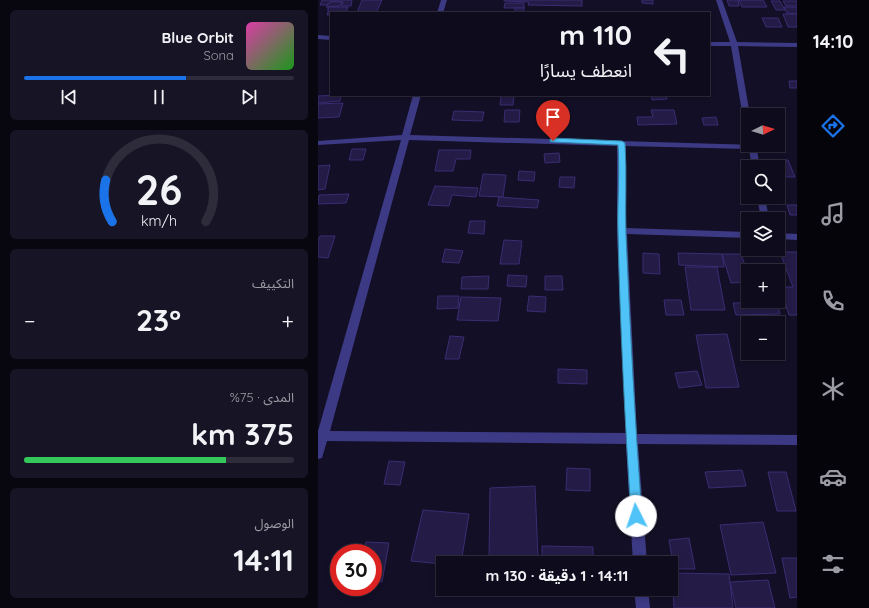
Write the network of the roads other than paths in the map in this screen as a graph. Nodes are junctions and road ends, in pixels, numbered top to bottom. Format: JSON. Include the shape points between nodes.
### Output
{"nodes":[{"id":1,"x":444,"y":0,"type":"edge"},
{"id":2,"x":718,"y":0,"type":"edge"},
{"id":3,"x":440,"y":12,"type":"edge"},
{"id":4,"x":318,"y":37,"type":"edge"},
{"id":5,"x":330,"y":38,"type":"edge"},
{"id":6,"x":710,"y":44,"type":"edge"},
{"id":7,"x":734,"y":44,"type":"junction"},
{"id":8,"x":797,"y":45,"type":"edge"},
{"id":9,"x":417,"y":96,"type":"edge"},
{"id":10,"x":745,"y":108,"type":"edge"},
{"id":11,"x":405,"y":136,"type":"junction"},
{"id":12,"x":318,"y":143,"type":"edge"},
{"id":13,"x":622,"y":143,"type":"junction"},
{"id":14,"x":741,"y":146,"type":"edge"},
{"id":15,"x":622,"y":231,"type":"junction"},
{"id":16,"x":741,"y":235,"type":"edge"},
{"id":17,"x":785,"y":236,"type":"edge"},
{"id":18,"x":797,"y":237,"type":"edge"},
{"id":19,"x":320,"y":436,"type":"edge"},
{"id":20,"x":631,"y":438,"type":"junction"},
{"id":21,"x":797,"y":440,"type":"edge"},
{"id":22,"x":318,"y":454,"type":"edge"},
{"id":23,"x":639,"y":556,"type":"edge"},
{"id":24,"x":642,"y":596,"type":"edge"},
{"id":25,"x":643,"y":608,"type":"edge"}],
"edges":[{"from":1,"to":3,"type":"street"},
{"from":2,"to":7,"type":"street"},
{"from":4,"to":5,"type":"street"},
{"from":6,"to":7,"type":"street"},
{"from":7,"to":8,"type":"street"},
{"from":7,"to":10,"type":"street"},
{"from":9,"to":11,"type":"street"},
{"from":11,"to":12,"type":"street"},
{"from":11,"to":13,"type":"street"},
{"from":11,"to":19,"type":"street"},
{"from":13,"to":14,"type":"street"},
{"from":13,"to":15,"type":"street"},
{"from":15,"to":16,"type":"street"},
{"from":15,"to":20,"type":"street"},
{"from":17,"to":18,"type":"street"},
{"from":19,"to":20,"type":"street"},
{"from":19,"to":22,"type":"street"},
{"from":20,"to":21,"type":"street"},
{"from":20,"to":23,"type":"street"},
{"from":24,"to":25,"type":"street"}]}
